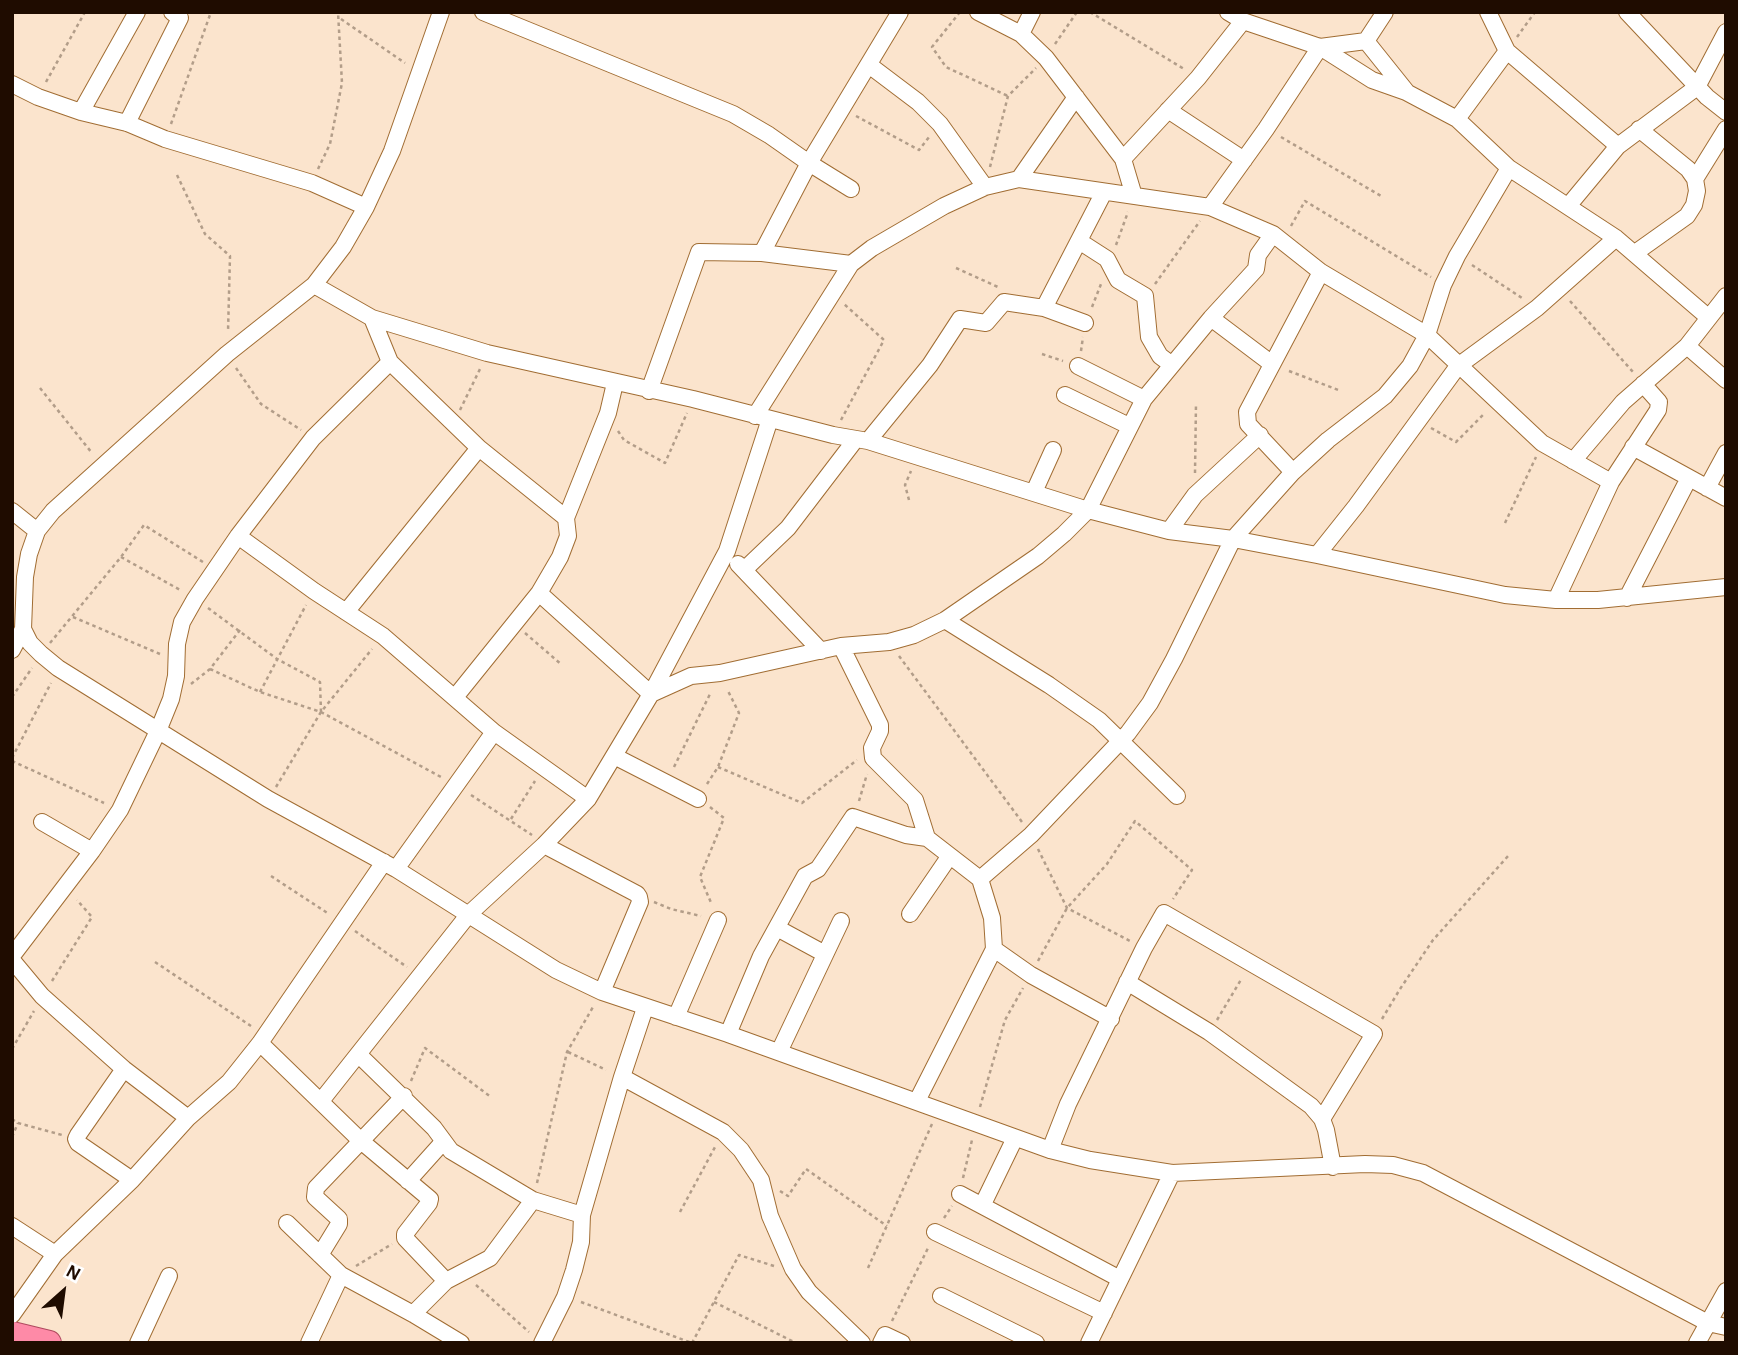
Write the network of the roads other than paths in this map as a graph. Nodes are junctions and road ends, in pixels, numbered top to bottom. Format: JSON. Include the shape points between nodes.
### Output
{"nodes":[{"id":1,"x":137,"y":12,"type":"edge"},
{"id":2,"x":172,"y":12,"type":"edge"},
{"id":3,"x":441,"y":12,"type":"edge"},
{"id":4,"x":483,"y":12,"type":"edge"},
{"id":5,"x":900,"y":12,"type":"edge"},
{"id":6,"x":978,"y":12,"type":"edge"},
{"id":7,"x":1032,"y":12,"type":"edge"},
{"id":8,"x":1228,"y":12,"type":"edge"},
{"id":9,"x":1385,"y":12,"type":"edge"},
{"id":10,"x":1488,"y":12,"type":"edge"},
{"id":11,"x":1627,"y":12,"type":"edge"},
{"id":12,"x":1243,"y":21,"type":"junction"},
{"id":13,"x":1726,"y":32,"type":"edge"},
{"id":14,"x":1021,"y":34,"type":"junction"},
{"id":15,"x":1366,"y":41,"type":"junction"},
{"id":16,"x":1320,"y":47,"type":"junction"},
{"id":17,"x":1507,"y":51,"type":"junction"},
{"id":18,"x":869,"y":65,"type":"junction"},
{"id":19,"x":12,"y":84,"type":"edge"},
{"id":20,"x":1697,"y":87,"type":"junction"},
{"id":21,"x":1406,"y":92,"type":"junction"},
{"id":22,"x":1076,"y":97,"type":"junction"},
{"id":23,"x":1168,"y":110,"type":"junction"},
{"id":24,"x":81,"y":112,"type":"junction"},
{"id":25,"x":1726,"y":112,"type":"edge"},
{"id":26,"x":1457,"y":119,"type":"junction"},
{"id":27,"x":127,"y":123,"type":"junction"},
{"id":28,"x":1639,"y":129,"type":"junction"},
{"id":29,"x":1726,"y":129,"type":"edge"},
{"id":30,"x":1618,"y":146,"type":"junction"},
{"id":31,"x":1123,"y":159,"type":"junction"},
{"id":32,"x":1244,"y":160,"type":"junction"},
{"id":33,"x":809,"y":163,"type":"junction"},
{"id":34,"x":1509,"y":167,"type":"junction"},
{"id":35,"x":1019,"y":179,"type":"junction"},
{"id":36,"x":1695,"y":179,"type":"junction"},
{"id":37,"x":985,"y":187,"type":"junction"},
{"id":38,"x":851,"y":189,"type":"dead end"},
{"id":39,"x":1104,"y":192,"type":"junction"},
{"id":40,"x":1134,"y":195,"type":"junction"},
{"id":41,"x":1569,"y":205,"type":"junction"},
{"id":42,"x":366,"y":207,"type":"junction"},
{"id":43,"x":1210,"y":207,"type":"junction"},
{"id":44,"x":1278,"y":238,"type":"junction"},
{"id":45,"x":1616,"y":238,"type":"junction"},
{"id":46,"x":1079,"y":241,"type":"junction"},
{"id":47,"x":762,"y":253,"type":"junction"},
{"id":48,"x":1635,"y":253,"type":"junction"},
{"id":49,"x":851,"y":264,"type":"junction"},
{"id":50,"x":1321,"y":272,"type":"junction"},
{"id":51,"x":314,"y":285,"type":"junction"},
{"id":52,"x":1726,"y":296,"type":"edge"},
{"id":53,"x":1044,"y":308,"type":"junction"},
{"id":54,"x":372,"y":318,"type":"junction"},
{"id":55,"x":1211,"y":318,"type":"junction"},
{"id":56,"x":1709,"y":318,"type":"junction"},
{"id":57,"x":1085,"y":323,"type":"road end"},
{"id":58,"x":1427,"y":335,"type":"junction"},
{"id":59,"x":1686,"y":346,"type":"junction"},
{"id":60,"x":390,"y":362,"type":"junction"},
{"id":61,"x":1272,"y":364,"type":"junction"},
{"id":62,"x":1172,"y":365,"type":"junction"},
{"id":63,"x":1078,"y":366,"type":"road end"},
{"id":64,"x":1458,"y":366,"type":"junction"},
{"id":65,"x":1726,"y":380,"type":"edge"},
{"id":66,"x":615,"y":383,"type":"junction"},
{"id":67,"x":1643,"y":384,"type":"junction"},
{"id":68,"x":649,"y":391,"type":"junction"},
{"id":69,"x":1065,"y":395,"type":"dead end"},
{"id":70,"x":1144,"y":399,"type":"junction"},
{"id":71,"x":763,"y":417,"type":"junction"},
{"id":72,"x":1129,"y":426,"type":"junction"},
{"id":73,"x":1259,"y":435,"type":"junction"},
{"id":74,"x":862,"y":440,"type":"junction"},
{"id":75,"x":1633,"y":447,"type":"junction"},
{"id":76,"x":479,"y":448,"type":"junction"},
{"id":77,"x":1053,"y":450,"type":"dead end"},
{"id":78,"x":1726,"y":453,"type":"edge"},
{"id":79,"x":1573,"y":461,"type":"junction"},
{"id":80,"x":1293,"y":472,"type":"junction"},
{"id":81,"x":1689,"y":478,"type":"junction"},
{"id":82,"x":1612,"y":482,"type":"junction"},
{"id":83,"x":1707,"y":488,"type":"junction"},
{"id":84,"x":1034,"y":492,"type":"junction"},
{"id":85,"x":1726,"y":499,"type":"edge"},
{"id":86,"x":1088,"y":510,"type":"junction"},
{"id":87,"x":12,"y":511,"type":"edge"},
{"id":88,"x":566,"y":517,"type":"junction"},
{"id":89,"x":37,"y":531,"type":"junction"},
{"id":90,"x":1169,"y":531,"type":"junction"},
{"id":91,"x":238,"y":536,"type":"junction"},
{"id":92,"x":1233,"y":539,"type":"junction"},
{"id":93,"x":727,"y":551,"type":"junction"},
{"id":94,"x":1317,"y":555,"type":"junction"},
{"id":95,"x":744,"y":570,"type":"junction"},
{"id":96,"x":19,"y":576,"type":"edge"},
{"id":97,"x":1724,"y":590,"type":"edge"},
{"id":98,"x":539,"y":593,"type":"junction"},
{"id":99,"x":1628,"y":598,"type":"junction"},
{"id":100,"x":1556,"y":600,"type":"junction"},
{"id":101,"x":346,"y":611,"type":"junction"},
{"id":102,"x":945,"y":620,"type":"junction"},
{"id":103,"x":23,"y":629,"type":"junction"},
{"id":104,"x":841,"y":646,"type":"junction"},
{"id":105,"x":12,"y":649,"type":"edge"},
{"id":106,"x":821,"y":651,"type":"junction"},
{"id":107,"x":651,"y":694,"type":"junction"},
{"id":108,"x":456,"y":696,"type":"junction"},
{"id":109,"x":158,"y":731,"type":"junction"},
{"id":110,"x":494,"y":732,"type":"junction"},
{"id":111,"x":1120,"y":742,"type":"junction"},
{"id":112,"x":614,"y":756,"type":"junction"},
{"id":113,"x":1177,"y":796,"type":"dead end"},
{"id":114,"x":588,"y":799,"type":"junction"},
{"id":115,"x":698,"y":799,"type":"road end"},
{"id":116,"x":42,"y":822,"type":"dead end"},
{"id":117,"x":927,"y":838,"type":"junction"},
{"id":118,"x":544,"y":845,"type":"junction"},
{"id":119,"x":92,"y":851,"type":"junction"},
{"id":120,"x":949,"y":857,"type":"junction"},
{"id":121,"x":390,"y":865,"type":"junction"},
{"id":122,"x":980,"y":879,"type":"junction"},
{"id":123,"x":468,"y":914,"type":"junction"},
{"id":124,"x":910,"y":914,"type":"dead end"},
{"id":125,"x":718,"y":920,"type":"road end"},
{"id":126,"x":841,"y":921,"type":"dead end"},
{"id":127,"x":777,"y":928,"type":"junction"},
{"id":128,"x":994,"y":949,"type":"junction"},
{"id":129,"x":825,"y":954,"type":"junction"},
{"id":130,"x":12,"y":958,"type":"edge"},
{"id":131,"x":1127,"y":982,"type":"junction"},
{"id":132,"x":602,"y":992,"type":"junction"},
{"id":133,"x":645,"y":1008,"type":"junction"},
{"id":134,"x":677,"y":1017,"type":"junction"},
{"id":135,"x":1111,"y":1019,"type":"junction"},
{"id":136,"x":728,"y":1034,"type":"junction"},
{"id":137,"x":262,"y":1040,"type":"junction"},
{"id":138,"x":779,"y":1052,"type":"junction"},
{"id":139,"x":359,"y":1055,"type":"junction"},
{"id":140,"x":124,"y":1069,"type":"junction"},
{"id":141,"x":622,"y":1077,"type":"junction"},
{"id":142,"x":404,"y":1096,"type":"junction"},
{"id":143,"x":321,"y":1101,"type":"junction"},
{"id":144,"x":917,"y":1101,"type":"junction"},
{"id":145,"x":188,"y":1118,"type":"junction"},
{"id":146,"x":1322,"y":1119,"type":"junction"},
{"id":147,"x":1015,"y":1138,"type":"junction"},
{"id":148,"x":361,"y":1141,"type":"junction"},
{"id":149,"x":443,"y":1142,"type":"junction"},
{"id":150,"x":1050,"y":1150,"type":"junction"},
{"id":151,"x":1333,"y":1167,"type":"junction"},
{"id":152,"x":1172,"y":1173,"type":"junction"},
{"id":153,"x":132,"y":1181,"type":"junction"},
{"id":154,"x":408,"y":1181,"type":"junction"},
{"id":155,"x":960,"y":1194,"type":"road end"},
{"id":156,"x":533,"y":1200,"type":"junction"},
{"id":157,"x":983,"y":1204,"type":"junction"},
{"id":158,"x":582,"y":1215,"type":"junction"},
{"id":159,"x":287,"y":1223,"type":"dead end"},
{"id":160,"x":12,"y":1226,"type":"edge"},
{"id":161,"x":935,"y":1232,"type":"road end"},
{"id":162,"x":55,"y":1254,"type":"junction"},
{"id":163,"x":320,"y":1255,"type":"junction"},
{"id":164,"x":341,"y":1275,"type":"junction"},
{"id":165,"x":169,"y":1276,"type":"dead end"},
{"id":166,"x":1120,"y":1279,"type":"junction"},
{"id":167,"x":446,"y":1281,"type":"junction"},
{"id":168,"x":1726,"y":1291,"type":"edge"},
{"id":169,"x":941,"y":1296,"type":"dead end"},
{"id":170,"x":413,"y":1314,"type":"junction"},
{"id":171,"x":1104,"y":1314,"type":"junction"},
{"id":172,"x":12,"y":1315,"type":"edge"},
{"id":173,"x":1708,"y":1322,"type":"junction"},
{"id":174,"x":1726,"y":1327,"type":"edge"},
{"id":175,"x":12,"y":1334,"type":"edge"},
{"id":176,"x":537,"y":1338,"type":"edge"},
{"id":177,"x":883,"y":1339,"type":"edge"},
{"id":178,"x":42,"y":1342,"type":"edge"},
{"id":179,"x":138,"y":1343,"type":"edge"},
{"id":180,"x":309,"y":1343,"type":"edge"},
{"id":181,"x":461,"y":1343,"type":"edge"},
{"id":182,"x":862,"y":1343,"type":"edge"},
{"id":183,"x":902,"y":1343,"type":"edge"},
{"id":184,"x":1036,"y":1343,"type":"edge"},
{"id":185,"x":1089,"y":1343,"type":"edge"},
{"id":186,"x":1697,"y":1343,"type":"edge"}],
"edges":[{"from":1,"to":24,"type":"street"},
{"from":2,"to":27,"type":"street","via":[[180,18]]},
{"from":3,"to":42,"type":"street","via":[[392,151]]},
{"from":4,"to":33,"type":"street","via":[[733,114]]},
{"from":5,"to":18,"type":"street"},
{"from":6,"to":14,"type":"street"},
{"from":7,"to":14,"type":"street"},
{"from":8,"to":12,"type":"street"},
{"from":9,"to":15,"type":"street"},
{"from":10,"to":17,"type":"street"},
{"from":11,"to":20,"type":"street"},
{"from":12,"to":16,"type":"street"},
{"from":12,"to":23,"type":"street"},
{"from":13,"to":20,"type":"street"},
{"from":14,"to":22,"type":"street"},
{"from":15,"to":16,"type":"street"},
{"from":15,"to":21,"type":"street"},
{"from":16,"to":21,"type":"street","via":[[1372,80]]},
{"from":16,"to":32,"type":"street"},
{"from":17,"to":26,"type":"street"},
{"from":17,"to":30,"type":"street"},
{"from":18,"to":33,"type":"street"},
{"from":18,"to":37,"type":"street","via":[[940,124]]},
{"from":19,"to":24,"type":"street"},
{"from":20,"to":25,"type":"street"},
{"from":20,"to":28,"type":"street"},
{"from":21,"to":26,"type":"street"},
{"from":22,"to":31,"type":"street"},
{"from":22,"to":35,"type":"street"},
{"from":23,"to":31,"type":"street"},
{"from":23,"to":32,"type":"street"},
{"from":24,"to":27,"type":"street"},
{"from":26,"to":34,"type":"street"},
{"from":27,"to":42,"type":"street","via":[[312,183]]},
{"from":28,"to":30,"type":"street"},
{"from":28,"to":36,"type":"street"},
{"from":29,"to":36,"type":"street"},
{"from":30,"to":41,"type":"street"},
{"from":31,"to":40,"type":"street"},
{"from":32,"to":43,"type":"street"},
{"from":33,"to":38,"type":"street"},
{"from":33,"to":47,"type":"street"},
{"from":34,"to":41,"type":"street"},
{"from":34,"to":58,"type":"street","via":[[1457,256]]},
{"from":35,"to":37,"type":"street"},
{"from":35,"to":39,"type":"street"},
{"from":36,"to":48,"type":"street","via":[[1694,205],[1687,216]]},
{"from":37,"to":49,"type":"street","via":[[944,206]]},
{"from":39,"to":40,"type":"street"},
{"from":39,"to":46,"type":"street"},
{"from":40,"to":43,"type":"street"},
{"from":41,"to":45,"type":"street"},
{"from":42,"to":51,"type":"street"},
{"from":43,"to":44,"type":"street"},
{"from":44,"to":50,"type":"street"},
{"from":44,"to":55,"type":"street","via":[[1258,255],[1256,269]]},
{"from":45,"to":48,"type":"street"},
{"from":45,"to":64,"type":"street","via":[[1537,308]]},
{"from":46,"to":53,"type":"street"},
{"from":46,"to":62,"type":"street","via":[[1110,261],[1118,280],[1145,296],[1150,337],[1160,356]]},
{"from":47,"to":49,"type":"street"},
{"from":47,"to":68,"type":"street","via":[[704,250],[696,256]]},
{"from":48,"to":56,"type":"street"},
{"from":49,"to":71,"type":"street"},
{"from":50,"to":58,"type":"street"},
{"from":50,"to":61,"type":"street"},
{"from":51,"to":54,"type":"street"},
{"from":51,"to":89,"type":"street","via":[[227,354],[53,511]]},
{"from":52,"to":56,"type":"street"},
{"from":53,"to":57,"type":"street"},
{"from":53,"to":74,"type":"street","via":[[1004,302],[986,323],[957,321],[930,365]]},
{"from":54,"to":60,"type":"street"},
{"from":54,"to":66,"type":"street","via":[[487,353]]},
{"from":55,"to":61,"type":"street"},
{"from":55,"to":62,"type":"street"},
{"from":56,"to":59,"type":"street"},
{"from":58,"to":64,"type":"street"},
{"from":58,"to":80,"type":"street","via":[[1410,366],[1385,396]]},
{"from":59,"to":65,"type":"street"},
{"from":59,"to":67,"type":"street"},
{"from":60,"to":76,"type":"street"},
{"from":60,"to":91,"type":"street","via":[[313,438]]},
{"from":61,"to":73,"type":"street","via":[[1247,412],[1248,424]]},
{"from":62,"to":70,"type":"street"},
{"from":63,"to":70,"type":"street"},
{"from":64,"to":79,"type":"street","via":[[1542,443]]},
{"from":64,"to":94,"type":"street"},
{"from":66,"to":68,"type":"street"},
{"from":66,"to":88,"type":"street","via":[[608,413]]},
{"from":67,"to":75,"type":"street","via":[[1659,405]]},
{"from":67,"to":79,"type":"street"},
{"from":68,"to":71,"type":"street"},
{"from":69,"to":72,"type":"street"},
{"from":70,"to":72,"type":"street"},
{"from":71,"to":74,"type":"street"},
{"from":71,"to":93,"type":"street"},
{"from":72,"to":86,"type":"street"},
{"from":73,"to":80,"type":"street"},
{"from":73,"to":90,"type":"street","via":[[1195,495]]},
{"from":74,"to":84,"type":"street"},
{"from":74,"to":95,"type":"street","via":[[788,528]]},
{"from":75,"to":81,"type":"street"},
{"from":75,"to":82,"type":"street"},
{"from":76,"to":88,"type":"street"},
{"from":76,"to":101,"type":"street"},
{"from":77,"to":84,"type":"street"},
{"from":78,"to":83,"type":"street"},
{"from":79,"to":82,"type":"street"},
{"from":80,"to":92,"type":"street"},
{"from":81,"to":83,"type":"street"},
{"from":81,"to":99,"type":"street"},
{"from":82,"to":100,"type":"street"},
{"from":83,"to":85,"type":"street"},
{"from":84,"to":86,"type":"street"},
{"from":86,"to":90,"type":"street"},
{"from":86,"to":102,"type":"street","via":[[1038,556]]},
{"from":87,"to":89,"type":"street"},
{"from":88,"to":98,"type":"street","via":[[565,547]]},
{"from":89,"to":96,"type":"street"},
{"from":90,"to":92,"type":"street"},
{"from":91,"to":101,"type":"street"},
{"from":91,"to":109,"type":"street","via":[[182,622],[171,699]]},
{"from":92,"to":94,"type":"street"},
{"from":92,"to":111,"type":"street","via":[[1150,703]]},
{"from":93,"to":95,"type":"street"},
{"from":93,"to":107,"type":"street"},
{"from":94,"to":100,"type":"street","via":[[1505,596]]},
{"from":95,"to":106,"type":"street"},
{"from":96,"to":103,"type":"street"},
{"from":97,"to":99,"type":"street"},
{"from":98,"to":107,"type":"street"},
{"from":98,"to":108,"type":"street"},
{"from":99,"to":100,"type":"street"},
{"from":101,"to":108,"type":"street"},
{"from":102,"to":104,"type":"street","via":[[889,642]]},
{"from":102,"to":111,"type":"street","via":[[1049,685],[1099,720]]},
{"from":103,"to":105,"type":"street"},
{"from":103,"to":109,"type":"street","via":[[30,643],[58,668]]},
{"from":104,"to":106,"type":"street"},
{"from":104,"to":117,"type":"street","via":[[880,725],[872,753],[915,800]]},
{"from":106,"to":107,"type":"street","via":[[691,676]]},
{"from":107,"to":112,"type":"street"},
{"from":108,"to":110,"type":"street"},
{"from":109,"to":119,"type":"street","via":[[120,810]]},
{"from":109,"to":121,"type":"street","via":[[268,799]]},
{"from":110,"to":114,"type":"street"},
{"from":110,"to":121,"type":"street"},
{"from":111,"to":113,"type":"street"},
{"from":111,"to":122,"type":"street","via":[[1031,835]]},
{"from":112,"to":114,"type":"street"},
{"from":112,"to":115,"type":"street"},
{"from":114,"to":118,"type":"street"},
{"from":116,"to":119,"type":"street"},
{"from":117,"to":120,"type":"street"},
{"from":117,"to":127,"type":"street","via":[[853,817],[818,869],[806,876]]},
{"from":118,"to":123,"type":"street"},
{"from":118,"to":132,"type":"street","via":[[637,894],[640,902]]},
{"from":119,"to":130,"type":"street"},
{"from":120,"to":122,"type":"street"},
{"from":120,"to":124,"type":"street"},
{"from":121,"to":123,"type":"street"},
{"from":121,"to":137,"type":"street","via":[[343,922]]},
{"from":122,"to":128,"type":"street","via":[[992,918]]},
{"from":123,"to":132,"type":"street","via":[[556,970]]},
{"from":123,"to":139,"type":"street"},
{"from":125,"to":134,"type":"street"},
{"from":126,"to":129,"type":"street"},
{"from":127,"to":129,"type":"street"},
{"from":127,"to":136,"type":"street"},
{"from":128,"to":135,"type":"street"},
{"from":128,"to":144,"type":"street"},
{"from":129,"to":138,"type":"street"},
{"from":130,"to":140,"type":"street","via":[[42,996]]},
{"from":131,"to":135,"type":"street"},
{"from":131,"to":146,"type":"street","via":[[1295,1092]]},
{"from":131,"to":146,"type":"street","via":[[1164,913],[1374,1034]]},
{"from":132,"to":133,"type":"street"},
{"from":133,"to":134,"type":"street"},
{"from":133,"to":141,"type":"street"},
{"from":134,"to":136,"type":"street"},
{"from":135,"to":150,"type":"street"},
{"from":136,"to":138,"type":"street"},
{"from":137,"to":143,"type":"street"},
{"from":137,"to":145,"type":"street","via":[[229,1082]]},
{"from":138,"to":144,"type":"street"},
{"from":139,"to":142,"type":"street"},
{"from":139,"to":143,"type":"street"},
{"from":140,"to":145,"type":"street"},
{"from":140,"to":153,"type":"street","via":[[76,1139]]},
{"from":141,"to":158,"type":"street"},
{"from":141,"to":182,"type":"street","via":[[723,1132],[741,1150],[761,1180],[770,1216],[793,1269],[809,1292]]},
{"from":142,"to":148,"type":"street"},
{"from":142,"to":149,"type":"street"},
{"from":143,"to":148,"type":"street"},
{"from":144,"to":147,"type":"street"},
{"from":145,"to":153,"type":"street"},
{"from":146,"to":151,"type":"street"},
{"from":147,"to":150,"type":"street"},
{"from":147,"to":157,"type":"street"},
{"from":148,"to":154,"type":"street"},
{"from":148,"to":163,"type":"street","via":[[316,1188],[315,1196],[339,1219]]},
{"from":149,"to":154,"type":"street"},
{"from":149,"to":156,"type":"street"},
{"from":150,"to":152,"type":"street"},
{"from":151,"to":152,"type":"street"},
{"from":151,"to":173,"type":"street","via":[[1393,1165],[1423,1173]]},
{"from":152,"to":166,"type":"street"},
{"from":153,"to":162,"type":"street"},
{"from":154,"to":167,"type":"street","via":[[430,1201],[405,1236]]},
{"from":155,"to":157,"type":"street"},
{"from":156,"to":158,"type":"street"},
{"from":156,"to":167,"type":"street","via":[[490,1258]]},
{"from":157,"to":166,"type":"street"},
{"from":158,"to":176,"type":"street","via":[[581,1241],[565,1297]]},
{"from":159,"to":163,"type":"street"},
{"from":160,"to":162,"type":"street"},
{"from":161,"to":171,"type":"street"},
{"from":162,"to":172,"type":"street"},
{"from":163,"to":164,"type":"street"},
{"from":164,"to":170,"type":"street"},
{"from":164,"to":180,"type":"street"},
{"from":165,"to":179,"type":"street"},
{"from":166,"to":171,"type":"street"},
{"from":167,"to":170,"type":"street"},
{"from":168,"to":173,"type":"street"},
{"from":169,"to":184,"type":"street"},
{"from":170,"to":181,"type":"street"},
{"from":171,"to":185,"type":"street"},
{"from":173,"to":174,"type":"street"},
{"from":173,"to":186,"type":"street"},
{"from":175,"to":178,"type":"highway"},
{"from":177,"to":183,"type":"street"}]}
